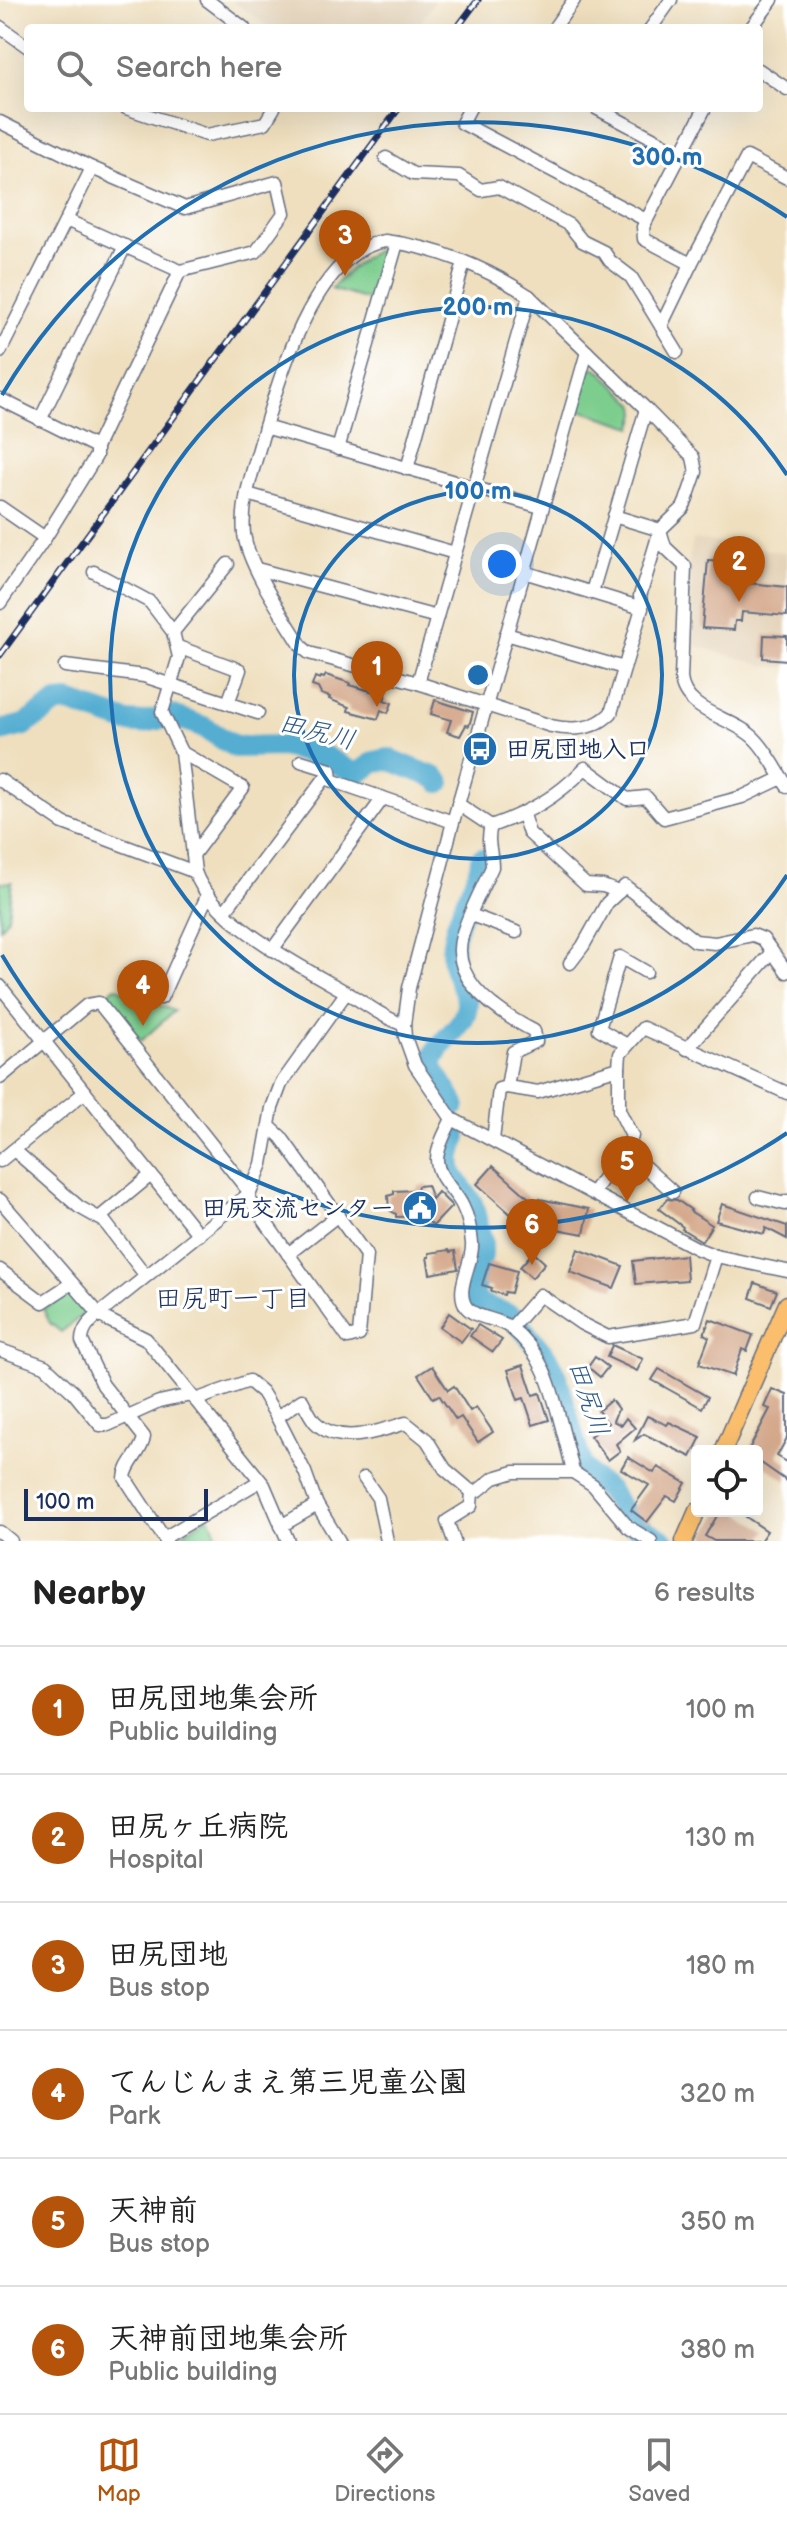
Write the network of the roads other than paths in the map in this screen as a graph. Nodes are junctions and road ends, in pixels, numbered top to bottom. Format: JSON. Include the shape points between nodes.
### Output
{"nodes":[{"id":1,"x":207,"y":0,"type":"edge"},
{"id":2,"x":574,"y":0,"type":"edge"},
{"id":3,"x":671,"y":0,"type":"edge"},
{"id":4,"x":772,"y":0,"type":"edge"},
{"id":5,"x":239,"y":24,"type":"edge"},
{"id":6,"x":557,"y":24,"type":"edge"},
{"id":7,"x":654,"y":24,"type":"edge"},
{"id":8,"x":754,"y":24,"type":"edge"},
{"id":9,"x":0,"y":27,"type":"edge"},
{"id":10,"x":24,"y":44,"type":"edge"},
{"id":11,"x":763,"y":73,"type":"edge"},
{"id":12,"x":787,"y":89,"type":"edge"},
{"id":13,"x":138,"y":112,"type":"edge"},
{"id":14,"x":272,"y":112,"type":"edge"},
{"id":15,"x":468,"y":112,"type":"edge"},
{"id":16,"x":604,"y":112,"type":"edge"},
{"id":17,"x":703,"y":112,"type":"edge"},
{"id":18,"x":0,"y":122,"type":"edge"},
{"id":19,"x":681,"y":153,"type":"junction"},
{"id":20,"x":386,"y":158,"type":"dead end"},
{"id":21,"x":92,"y":168,"type":"junction"},
{"id":22,"x":787,"y":178,"type":"edge"},
{"id":23,"x":66,"y":220,"type":"junction"},
{"id":24,"x":646,"y":220,"type":"junction"},
{"id":25,"x":397,"y":243,"type":"junction"},
{"id":26,"x":125,"y":246,"type":"junction"},
{"id":27,"x":464,"y":262,"type":"junction"},
{"id":28,"x":691,"y":264,"type":"junction"},
{"id":29,"x":180,"y":271,"type":"junction"},
{"id":30,"x":529,"y":296,"type":"junction"},
{"id":31,"x":661,"y":326,"type":"junction"},
{"id":32,"x":0,"y":352,"type":"edge"},
{"id":33,"x":587,"y":352,"type":"junction"},
{"id":34,"x":677,"y":352,"type":"dead end"},
{"id":35,"x":0,"y":399,"type":"edge"},
{"id":36,"x":646,"y":409,"type":"junction"},
{"id":37,"x":40,"y":420,"type":"junction"},
{"id":38,"x":265,"y":427,"type":"junction"},
{"id":39,"x":96,"y":447,"type":"junction"},
{"id":40,"x":338,"y":449,"type":"junction"},
{"id":41,"x":407,"y":469,"type":"junction"},
{"id":42,"x":474,"y":488,"type":"junction"},
{"id":43,"x":247,"y":494,"type":"junction"},
{"id":44,"x":0,"y":507,"type":"edge"},
{"id":45,"x":541,"y":507,"type":"junction"},
{"id":46,"x":614,"y":516,"type":"junction"},
{"id":47,"x":660,"y":530,"type":"junction"},
{"id":48,"x":45,"y":538,"type":"junction"},
{"id":49,"x":455,"y":553,"type":"junction"},
{"id":50,"x":228,"y":564,"type":"dead end"},
{"id":51,"x":257,"y":569,"type":"junction"},
{"id":52,"x":94,"y":572,"type":"dead end"},
{"id":53,"x":524,"y":572,"type":"junction"},
{"id":54,"x":592,"y":592,"type":"junction"},
{"id":55,"x":0,"y":603,"type":"edge"},
{"id":56,"x":642,"y":608,"type":"junction"},
{"id":57,"x":437,"y":617,"type":"junction"},
{"id":58,"x":173,"y":632,"type":"junction"},
{"id":59,"x":506,"y":634,"type":"junction"},
{"id":60,"x":178,"y":647,"type":"junction"},
{"id":61,"x":65,"y":666,"type":"dead end"},
{"id":62,"x":624,"y":668,"type":"junction"},
{"id":63,"x":418,"y":683,"type":"junction"},
{"id":64,"x":172,"y":684,"type":"junction"},
{"id":65,"x":228,"y":703,"type":"junction"},
{"id":66,"x":485,"y":704,"type":"junction"},
{"id":67,"x":258,"y":713,"type":"dead end"},
{"id":68,"x":181,"y":752,"type":"junction"},
{"id":69,"x":301,"y":761,"type":"dead end"},
{"id":70,"x":0,"y":780,"type":"edge"},
{"id":71,"x":331,"y":780,"type":"junction"},
{"id":72,"x":784,"y":782,"type":"edge"},
{"id":73,"x":383,"y":798,"type":"junction"},
{"id":74,"x":458,"y":804,"type":"junction"},
{"id":75,"x":523,"y":815,"type":"junction"},
{"id":76,"x":453,"y":822,"type":"junction"},
{"id":77,"x":491,"y":826,"type":"junction"},
{"id":78,"x":193,"y":855,"type":"junction"},
{"id":79,"x":195,"y":872,"type":"junction"},
{"id":80,"x":619,"y":892,"type":"junction"},
{"id":81,"x":208,"y":894,"type":"junction"},
{"id":82,"x":225,"y":911,"type":"junction"},
{"id":83,"x":471,"y":915,"type":"junction"},
{"id":84,"x":516,"y":932,"type":"dead end"},
{"id":85,"x":272,"y":950,"type":"junction"},
{"id":86,"x":772,"y":952,"type":"junction"},
{"id":87,"x":570,"y":963,"type":"dead end"},
{"id":88,"x":646,"y":972,"type":"dead end"},
{"id":89,"x":787,"y":972,"type":"edge"},
{"id":90,"x":0,"y":987,"type":"edge"},
{"id":91,"x":346,"y":993,"type":"junction"},
{"id":92,"x":161,"y":998,"type":"dead end"},
{"id":93,"x":404,"y":1025,"type":"junction"},
{"id":94,"x":44,"y":1041,"type":"junction"},
{"id":95,"x":627,"y":1045,"type":"junction"},
{"id":96,"x":687,"y":1049,"type":"junction"},
{"id":97,"x":619,"y":1068,"type":"junction"},
{"id":98,"x":0,"y":1078,"type":"edge"},
{"id":99,"x":507,"y":1087,"type":"junction"},
{"id":100,"x":85,"y":1092,"type":"junction"},
{"id":101,"x":787,"y":1093,"type":"edge"},
{"id":102,"x":452,"y":1119,"type":"junction"},
{"id":103,"x":269,"y":1126,"type":"junction"},
{"id":104,"x":493,"y":1140,"type":"junction"},
{"id":105,"x":14,"y":1150,"type":"junction"},
{"id":106,"x":627,"y":1151,"type":"junction"},
{"id":107,"x":0,"y":1161,"type":"edge"},
{"id":108,"x":151,"y":1175,"type":"junction"},
{"id":109,"x":673,"y":1192,"type":"dead end"},
{"id":110,"x":593,"y":1193,"type":"junction"},
{"id":111,"x":248,"y":1194,"type":"junction"},
{"id":112,"x":758,"y":1197,"type":"dead end"},
{"id":113,"x":0,"y":1200,"type":"edge"},
{"id":114,"x":787,"y":1201,"type":"edge"},
{"id":115,"x":338,"y":1215,"type":"junction"},
{"id":116,"x":99,"y":1218,"type":"junction"},
{"id":117,"x":199,"y":1235,"type":"junction"},
{"id":118,"x":288,"y":1254,"type":"junction"},
{"id":119,"x":716,"y":1256,"type":"junction"},
{"id":120,"x":0,"y":1270,"type":"edge"},
{"id":121,"x":787,"y":1271,"type":"edge"},
{"id":122,"x":146,"y":1276,"type":"junction"},
{"id":123,"x":72,"y":1283,"type":"junction"},
{"id":124,"x":787,"y":1304,"type":"edge"},
{"id":125,"x":99,"y":1314,"type":"junction"},
{"id":126,"x":515,"y":1323,"type":"junction"},
{"id":127,"x":0,"y":1350,"type":"edge"},
{"id":128,"x":193,"y":1397,"type":"junction"},
{"id":129,"x":128,"y":1417,"type":"junction"},
{"id":130,"x":277,"y":1417,"type":"junction"},
{"id":131,"x":726,"y":1445,"type":"edge"},
{"id":132,"x":573,"y":1472,"type":"junction"},
{"id":133,"x":364,"y":1478,"type":"dead end"},
{"id":134,"x":260,"y":1481,"type":"junction"},
{"id":135,"x":472,"y":1492,"type":"junction"},
{"id":136,"x":317,"y":1505,"type":"junction"},
{"id":137,"x":694,"y":1517,"type":"edge"},
{"id":138,"x":281,"y":1526,"type":"junction"},
{"id":139,"x":0,"y":1532,"type":"edge"},
{"id":140,"x":165,"y":1540,"type":"edge"},
{"id":141,"x":11,"y":1541,"type":"edge"},
{"id":142,"x":288,"y":1541,"type":"edge"},
{"id":143,"x":339,"y":1541,"type":"edge"},
{"id":144,"x":387,"y":1541,"type":"edge"},
{"id":145,"x":454,"y":1541,"type":"edge"},
{"id":146,"x":651,"y":1541,"type":"edge"},
{"id":147,"x":684,"y":1541,"type":"edge"}],
"edges":[{"from":1,"to":5,"type":"street"},
{"from":2,"to":6,"type":"street"},
{"from":3,"to":7,"type":"street"},
{"from":4,"to":8,"type":"street"},
{"from":9,"to":10,"type":"street"},
{"from":11,"to":12,"type":"street"},
{"from":13,"to":14,"type":"street","via":[[207,135],[265,123]]},
{"from":15,"to":24,"type":"street","via":[[462,123]]},
{"from":16,"to":19,"type":"street"},
{"from":17,"to":19,"type":"street"},
{"from":18,"to":21,"type":"street"},
{"from":19,"to":24,"type":"street"},
{"from":20,"to":31,"type":"street","via":[[413,174],[459,176],[481,190],[499,187],[569,225],[631,277]]},
{"from":21,"to":23,"type":"street"},
{"from":21,"to":29,"type":"street","via":[[185,208],[277,182],[284,213],[256,252]]},
{"from":22,"to":28,"type":"street","via":[[747,157]]},
{"from":23,"to":26,"type":"street"},
{"from":23,"to":32,"type":"street"},
{"from":24,"to":28,"type":"street","via":[[644,239]]},
{"from":25,"to":27,"type":"street"},
{"from":25,"to":38,"type":"street","via":[[363,248],[325,286],[298,330]]},
{"from":25,"to":40,"type":"street"},
{"from":26,"to":29,"type":"street"},
{"from":26,"to":37,"type":"street"},
{"from":27,"to":30,"type":"street"},
{"from":27,"to":41,"type":"street"},
{"from":28,"to":31,"type":"street"},
{"from":29,"to":39,"type":"street"},
{"from":30,"to":33,"type":"street"},
{"from":30,"to":42,"type":"street"},
{"from":31,"to":34,"type":"street"},
{"from":33,"to":36,"type":"street"},
{"from":33,"to":45,"type":"street"},
{"from":35,"to":37,"type":"street"},
{"from":36,"to":46,"type":"street"},
{"from":36,"to":47,"type":"street","via":[[693,457],[696,472],[683,508]]},
{"from":37,"to":39,"type":"street"},
{"from":38,"to":40,"type":"street"},
{"from":38,"to":43,"type":"street"},
{"from":39,"to":48,"type":"street","via":[[96,456]]},
{"from":40,"to":41,"type":"street"},
{"from":41,"to":42,"type":"street"},
{"from":42,"to":45,"type":"street"},
{"from":42,"to":49,"type":"street"},
{"from":43,"to":49,"type":"street"},
{"from":43,"to":51,"type":"street","via":[[244,533]]},
{"from":44,"to":48,"type":"street"},
{"from":45,"to":53,"type":"street"},
{"from":46,"to":47,"type":"street"},
{"from":46,"to":54,"type":"street"},
{"from":47,"to":56,"type":"street","via":[[640,596]]},
{"from":47,"to":72,"type":"street","via":[[665,547],[685,570],[684,693],[755,738]]},
{"from":48,"to":55,"type":"street"},
{"from":49,"to":57,"type":"street"},
{"from":50,"to":58,"type":"street"},
{"from":51,"to":57,"type":"street"},
{"from":51,"to":63,"type":"street","via":[[306,651]]},
{"from":52,"to":58,"type":"street","via":[[150,602]]},
{"from":53,"to":54,"type":"street"},
{"from":53,"to":59,"type":"street"},
{"from":54,"to":56,"type":"street"},
{"from":56,"to":62,"type":"street"},
{"from":57,"to":63,"type":"street"},
{"from":58,"to":60,"type":"street"},
{"from":59,"to":62,"type":"street"},
{"from":59,"to":66,"type":"street"},
{"from":60,"to":64,"type":"street"},
{"from":60,"to":65,"type":"street","via":[[240,670]]},
{"from":61,"to":64,"type":"street"},
{"from":62,"to":66,"type":"street","via":[[611,713],[578,729],[551,726]]},
{"from":63,"to":66,"type":"street"},
{"from":64,"to":65,"type":"street"},
{"from":64,"to":68,"type":"street","via":[[164,716]]},
{"from":65,"to":67,"type":"street"},
{"from":66,"to":74,"type":"street"},
{"from":68,"to":78,"type":"street"},
{"from":68,"to":78,"type":"street","via":[[243,788]]},
{"from":69,"to":71,"type":"street","via":[[330,770]]},
{"from":70,"to":79,"type":"street","via":[[63,823]]},
{"from":71,"to":73,"type":"street"},
{"from":71,"to":82,"type":"street","via":[[325,778]]},
{"from":72,"to":75,"type":"street","via":[[664,818],[646,797],[627,799],[585,768],[567,787]]},
{"from":73,"to":76,"type":"street"},
{"from":73,"to":85,"type":"street"},
{"from":74,"to":76,"type":"street"},
{"from":74,"to":77,"type":"street"},
{"from":75,"to":77,"type":"street"},
{"from":75,"to":80,"type":"street","via":[[529,833],[586,885]]},
{"from":76,"to":93,"type":"street"},
{"from":77,"to":83,"type":"street","via":[[487,838],[492,867]]},
{"from":78,"to":79,"type":"street"},
{"from":79,"to":81,"type":"street"},
{"from":80,"to":86,"type":"street","via":[[625,886],[695,941],[715,943],[753,935]]},
{"from":80,"to":87,"type":"street"},
{"from":81,"to":82,"type":"street"},
{"from":81,"to":92,"type":"street"},
{"from":82,"to":85,"type":"street"},
{"from":83,"to":84,"type":"street"},
{"from":83,"to":99,"type":"street","via":[[459,958],[470,983],[506,1017],[534,1031],[536,1041],[513,1052]]},
{"from":85,"to":91,"type":"street"},
{"from":86,"to":89,"type":"street"},
{"from":86,"to":96,"type":"street"},
{"from":88,"to":95,"type":"street","via":[[620,957],[599,1029]]},
{"from":90,"to":94,"type":"street"},
{"from":91,"to":93,"type":"street"},
{"from":91,"to":103,"type":"street","via":[[281,1084]]},
{"from":93,"to":102,"type":"street","via":[[415,1065]]},
{"from":94,"to":98,"type":"street"},
{"from":94,"to":100,"type":"street"},
{"from":94,"to":111,"type":"street","via":[[87,1005],[103,1006]]},
{"from":95,"to":96,"type":"street","via":[[643,1028]]},
{"from":95,"to":97,"type":"street"},
{"from":96,"to":101,"type":"street"},
{"from":97,"to":99,"type":"street","via":[[538,1092]]},
{"from":97,"to":106,"type":"street","via":[[619,1110],[632,1136]]},
{"from":99,"to":104,"type":"street","via":[[499,1089]]},
{"from":100,"to":105,"type":"street"},
{"from":100,"to":108,"type":"street"},
{"from":102,"to":104,"type":"street"},
{"from":102,"to":126,"type":"street","via":[[437,1157],[443,1178],[463,1206],[472,1242],[462,1295],[476,1315]]},
{"from":103,"to":111,"type":"street","via":[[262,1164]]},
{"from":103,"to":115,"type":"street"},
{"from":104,"to":110,"type":"street"},
{"from":105,"to":107,"type":"street"},
{"from":105,"to":116,"type":"street"},
{"from":106,"to":109,"type":"street"},
{"from":106,"to":110,"type":"street"},
{"from":108,"to":116,"type":"street"},
{"from":108,"to":117,"type":"street"},
{"from":110,"to":119,"type":"street"},
{"from":111,"to":117,"type":"street"},
{"from":111,"to":118,"type":"street"},
{"from":112,"to":114,"type":"street"},
{"from":113,"to":123,"type":"street"},
{"from":115,"to":118,"type":"street"},
{"from":115,"to":118,"type":"street","via":[[367,1258],[359,1335],[348,1338]]},
{"from":116,"to":122,"type":"street"},
{"from":117,"to":122,"type":"street"},
{"from":119,"to":121,"type":"street"},
{"from":119,"to":126,"type":"street","via":[[695,1323],[608,1337],[540,1295]]},
{"from":120,"to":123,"type":"street","via":[[43,1302]]},
{"from":122,"to":125,"type":"street"},
{"from":123,"to":125,"type":"street"},
{"from":124,"to":131,"type":"main road"},
{"from":125,"to":128,"type":"street","via":[[146,1339]]},
{"from":125,"to":129,"type":"street","via":[[82,1341],[103,1385]]},
{"from":126,"to":132,"type":"street","via":[[549,1377]]},
{"from":127,"to":129,"type":"street","via":[[45,1366],[100,1425]]},
{"from":128,"to":129,"type":"street","via":[[159,1402]]},
{"from":128,"to":130,"type":"street","via":[[249,1381]]},
{"from":128,"to":134,"type":"street"},
{"from":129,"to":140,"type":"street","via":[[144,1442],[125,1478]]},
{"from":130,"to":135,"type":"street","via":[[302,1400],[316,1423],[336,1433],[355,1436],[406,1423]]},
{"from":130,"to":136,"type":"street"},
{"from":132,"to":135,"type":"street","via":[[514,1472]]},
{"from":132,"to":146,"type":"street","via":[[593,1485],[628,1527]]},
{"from":133,"to":144,"type":"street","via":[[378,1498]]},
{"from":134,"to":138,"type":"street"},
{"from":134,"to":140,"type":"street"},
{"from":135,"to":145,"type":"street","via":[[471,1506],[447,1521]]},
{"from":136,"to":138,"type":"street"},
{"from":136,"to":143,"type":"street"},
{"from":137,"to":147,"type":"main road"},
{"from":138,"to":142,"type":"street"},
{"from":139,"to":141,"type":"street"}]}
